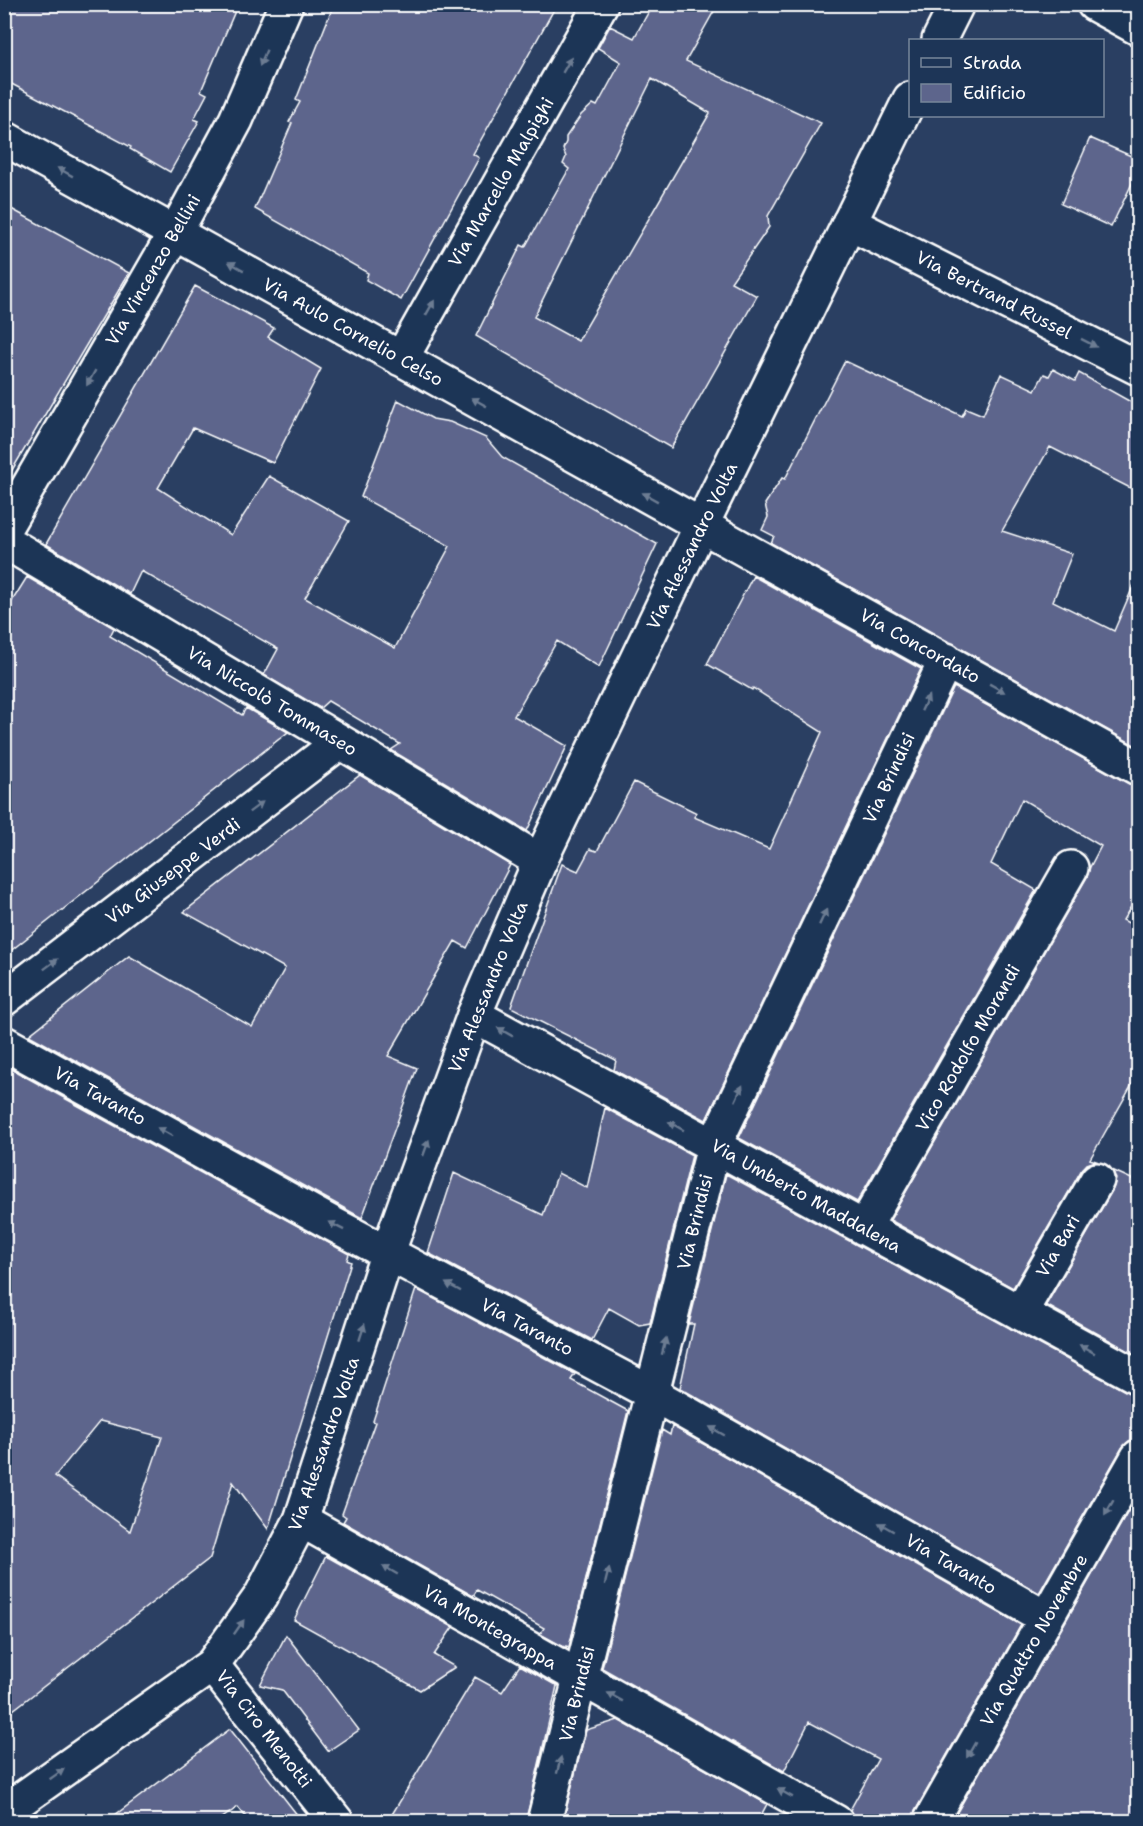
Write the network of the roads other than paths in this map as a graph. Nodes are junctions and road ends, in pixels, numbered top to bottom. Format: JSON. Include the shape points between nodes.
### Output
{"nodes":[{"id":1,"x":286,"y":4,"type":"edge"},
{"id":2,"x":602,"y":4,"type":"edge"},
{"id":3,"x":957,"y":4,"type":"edge"},
{"id":4,"x":1094,"y":4,"type":"edge"},
{"id":5,"x":1138,"y":28,"type":"edge"},
{"id":6,"x":940,"y":39,"type":"edge"},
{"id":7,"x":909,"y":101,"type":"edge"},
{"id":8,"x":4,"y":138,"type":"edge"},
{"id":9,"x":849,"y":223,"type":"junction"},
{"id":10,"x":175,"y":232,"type":"junction"},
{"id":11,"x":401,"y":358,"type":"junction"},
{"id":12,"x":1138,"y":368,"type":"edge"},
{"id":13,"x":701,"y":526,"type":"junction"},
{"id":14,"x":4,"y":529,"type":"edge"},
{"id":15,"x":4,"y":542,"type":"edge"},
{"id":16,"x":946,"y":660,"type":"junction"},
{"id":17,"x":340,"y":742,"type":"junction"},
{"id":18,"x":1138,"y":768,"type":"edge"},
{"id":19,"x":540,"y":861,"type":"junction"},
{"id":20,"x":1071,"y":868,"type":"dead end"},
{"id":21,"x":4,"y":999,"type":"edge"},
{"id":22,"x":474,"y":1016,"type":"junction"},
{"id":23,"x":4,"y":1043,"type":"edge"},
{"id":24,"x":714,"y":1146,"type":"junction"},
{"id":25,"x":1097,"y":1180,"type":"dead end"},
{"id":26,"x":864,"y":1228,"type":"junction"},
{"id":27,"x":388,"y":1252,"type":"junction"},
{"id":28,"x":1020,"y":1313,"type":"junction"},
{"id":29,"x":1138,"y":1377,"type":"edge"},
{"id":30,"x":653,"y":1394,"type":"junction"},
{"id":31,"x":1138,"y":1457,"type":"edge"},
{"id":32,"x":302,"y":1520,"type":"junction"},
{"id":33,"x":1046,"y":1618,"type":"junction"},
{"id":34,"x":213,"y":1665,"type":"junction"},
{"id":35,"x":581,"y":1678,"type":"junction"},
{"id":36,"x":6,"y":1813,"type":"edge"},
{"id":37,"x":337,"y":1821,"type":"edge"},
{"id":38,"x":544,"y":1821,"type":"edge"},
{"id":39,"x":836,"y":1821,"type":"edge"},
{"id":40,"x":930,"y":1821,"type":"edge"}],
"edges":[{"from":1,"to":10,"type":"street","name":"Via Vincenzo Bellini","one_way":true,"via":[[236,120]]},
{"from":11,"to":2,"type":"street","name":"Via Marcello Malpighi","one_way":true},
{"from":3,"to":6,"type":"street"},
{"from":4,"to":5,"type":"street"},
{"from":7,"to":9,"type":"street","name":"Via Alessandro Volta"},
{"from":10,"to":8,"type":"street","name":"Via Aulo Cornelio Celso","one_way":true},
{"from":9,"to":12,"type":"street","name":"Via Bertrand Russel","one_way":true},
{"from":9,"to":13,"type":"street","name":"Via Alessandro Volta"},
{"from":11,"to":10,"type":"street","name":"Via Aulo Cornelio Celso","one_way":true},
{"from":10,"to":14,"type":"street","name":"Via Vincenzo Bellini","one_way":true},
{"from":13,"to":11,"type":"street","name":"Via Aulo Cornelio Celso","one_way":true},
{"from":13,"to":16,"type":"street","name":"Via Concordato"},
{"from":13,"to":19,"type":"street","name":"Via Alessandro Volta"},
{"from":15,"to":17,"type":"street","name":"Via Niccolò Tommaseo"},
{"from":16,"to":18,"type":"street","name":"Via Concordato","one_way":true},
{"from":24,"to":16,"type":"street","name":"Via Brindisi","one_way":true},
{"from":17,"to":19,"type":"street","name":"Via Niccolò Tommaseo"},
{"from":21,"to":17,"type":"street","name":"Via Giuseppe Verdi","one_way":true},
{"from":19,"to":22,"type":"street","name":"Via Alessandro Volta"},
{"from":20,"to":26,"type":"street","name":"Vico Rodolfo Morandi"},
{"from":24,"to":22,"type":"street","name":"Via Umberto Maddalena","one_way":true},
{"from":27,"to":22,"type":"street","name":"Via Alessandro Volta","one_way":true},
{"from":27,"to":23,"type":"street","name":"Via Taranto","one_way":true},
{"from":24,"to":26,"type":"street","name":"Via Umberto Maddalena"},
{"from":30,"to":24,"type":"street","name":"Via Brindisi","one_way":true},
{"from":25,"to":28,"type":"street","name":"Via Bari"},
{"from":26,"to":28,"type":"street","name":"Via Umberto Maddalena"},
{"from":30,"to":27,"type":"street","name":"Via Taranto","one_way":true},
{"from":32,"to":27,"type":"street","name":"Via Alessandro Volta","one_way":true},
{"from":29,"to":28,"type":"street","name":"Via Umberto Maddalena","one_way":true},
{"from":33,"to":30,"type":"street","name":"Via Taranto","one_way":true},
{"from":35,"to":30,"type":"street","name":"Via Brindisi","one_way":true},
{"from":31,"to":33,"type":"street","name":"Via Quattro Novembre","one_way":true},
{"from":34,"to":32,"type":"street","name":"Via Alessandro Volta","one_way":true,"via":[[261,1596]]},
{"from":35,"to":32,"type":"street","name":"Via Montegrappa","one_way":true},
{"from":33,"to":40,"type":"street","name":"Via Quattro Novembre","one_way":true},
{"from":36,"to":34,"type":"street","name":"Via Alessandro Volta","one_way":true},
{"from":34,"to":37,"type":"street","name":"Via Ciro Menotti"},
{"from":38,"to":35,"type":"street","name":"Via Brindisi","one_way":true},
{"from":39,"to":35,"type":"street","name":"Via Montegrappa","one_way":true}]}
